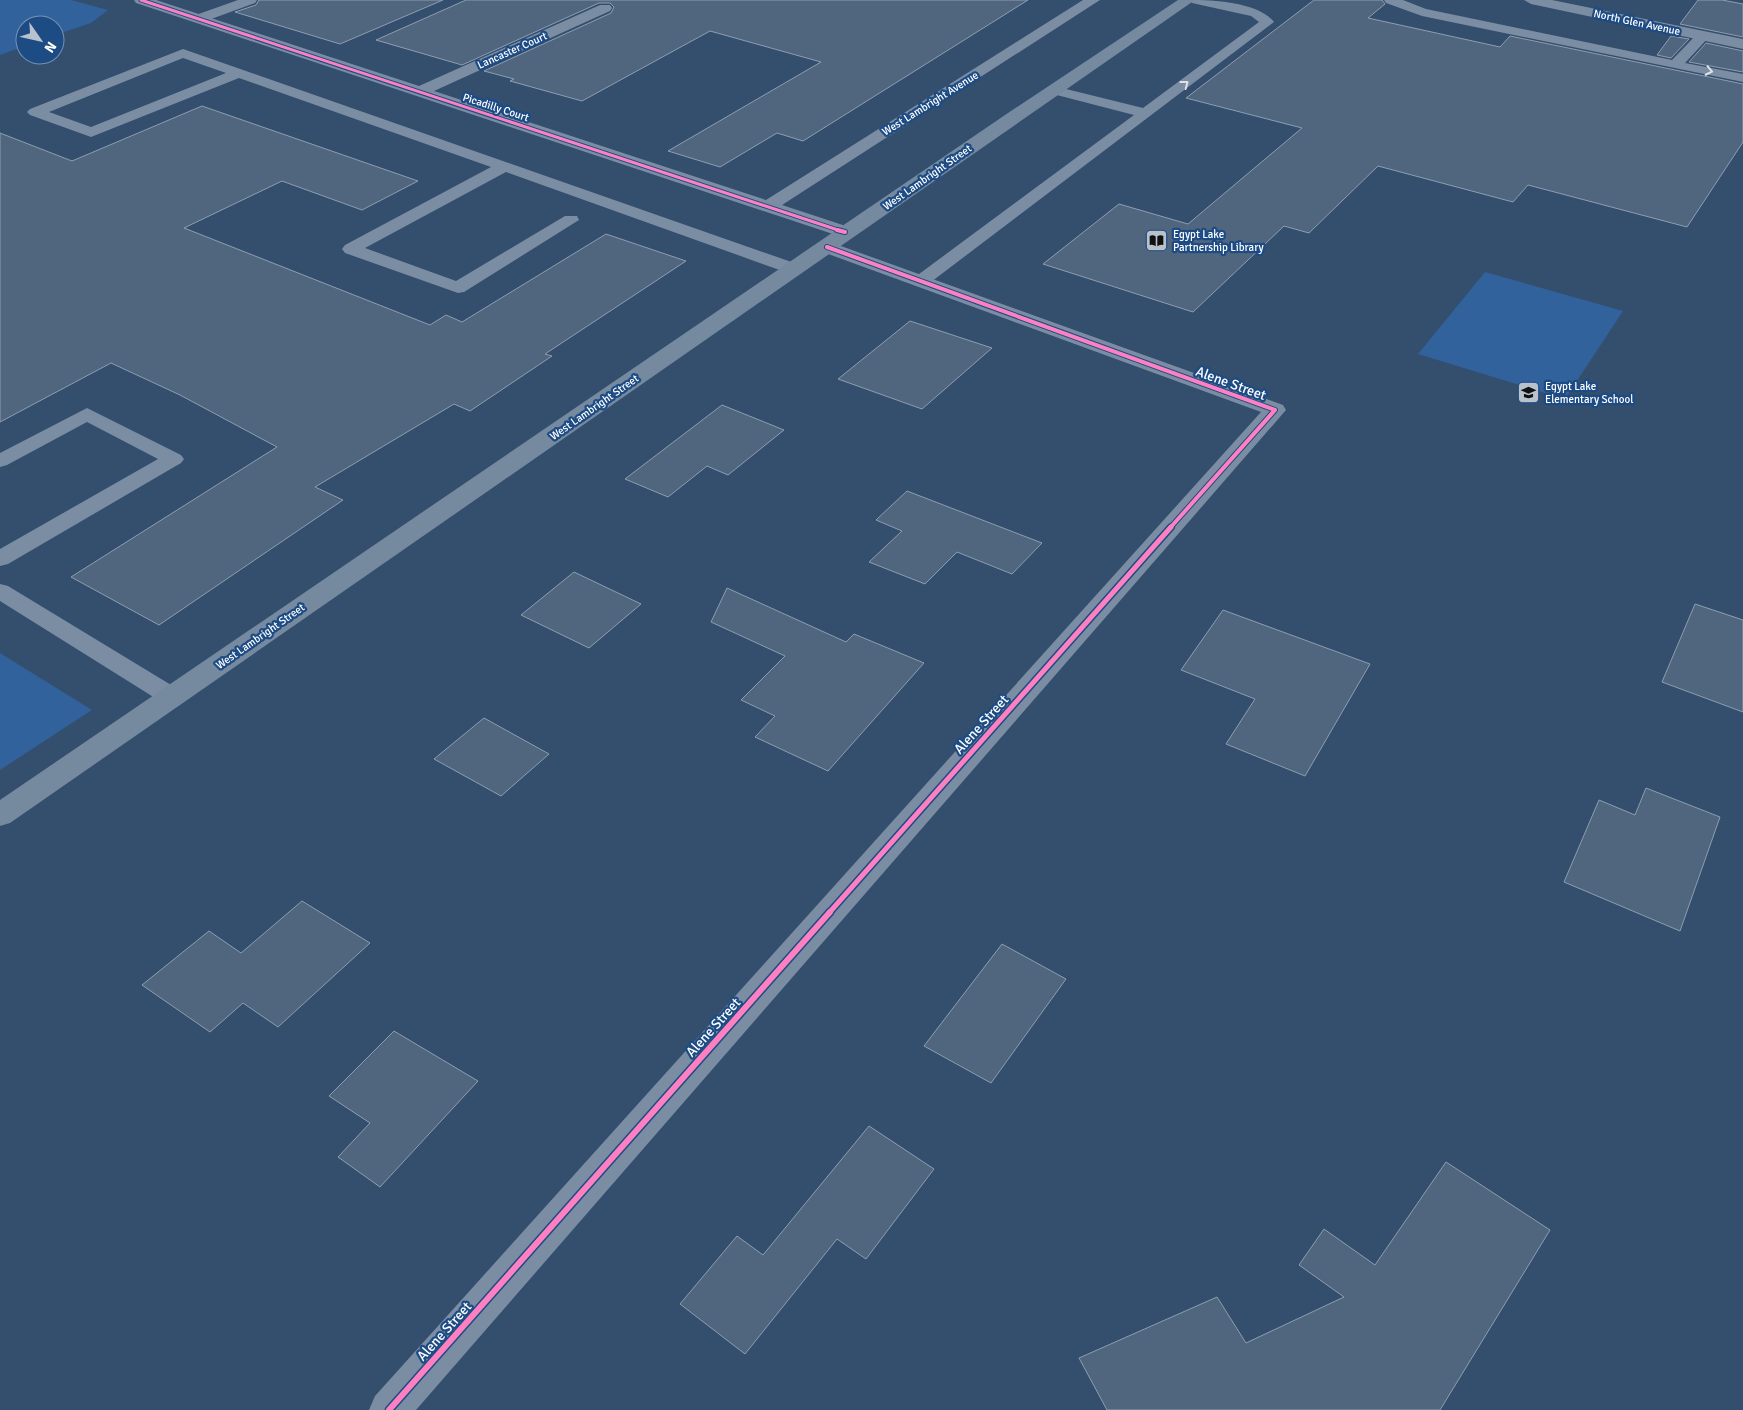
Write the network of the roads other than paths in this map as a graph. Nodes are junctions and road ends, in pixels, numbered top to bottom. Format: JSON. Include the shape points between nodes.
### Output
{"nodes":[{"id":1,"x":141,"y":0,"type":"edge"},
{"id":2,"x":250,"y":0,"type":"edge"},
{"id":3,"x":1093,"y":0,"type":"edge"},
{"id":4,"x":1188,"y":0,"type":"edge"},
{"id":5,"x":1196,"y":0,"type":"edge"},
{"id":6,"x":1391,"y":0,"type":"edge"},
{"id":7,"x":1531,"y":0,"type":"edge"},
{"id":8,"x":605,"y":8,"type":"dead end"},
{"id":9,"x":198,"y":19,"type":"junction"},
{"id":10,"x":1703,"y":36,"type":"junction"},
{"id":11,"x":1743,"y":44,"type":"edge"},
{"id":12,"x":1675,"y":65,"type":"junction"},
{"id":13,"x":238,"y":73,"type":"junction"},
{"id":14,"x":1743,"y":78,"type":"edge"},
{"id":15,"x":1054,"y":90,"type":"junction"},
{"id":16,"x":419,"y":92,"type":"junction"},
{"id":17,"x":1146,"y":113,"type":"junction"},
{"id":18,"x":504,"y":167,"type":"junction"},
{"id":19,"x":768,"y":207,"type":"junction"},
{"id":20,"x":571,"y":220,"type":"dead end"},
{"id":21,"x":846,"y":232,"type":"junction"},
{"id":22,"x":827,"y":247,"type":"junction"},
{"id":23,"x":794,"y":269,"type":"junction"},
{"id":24,"x":921,"y":281,"type":"junction"},
{"id":25,"x":0,"y":461,"type":"edge"},
{"id":26,"x":0,"y":558,"type":"edge"},
{"id":27,"x":0,"y":591,"type":"edge"},
{"id":28,"x":172,"y":697,"type":"junction"},
{"id":29,"x":0,"y":815,"type":"edge"},
{"id":30,"x":389,"y":1410,"type":"edge"}],
"edges":[{"from":1,"to":9,"type":"street","name":"Picadilly Court"},
{"from":2,"to":9,"type":"lane"},
{"from":3,"to":19,"type":"street","name":"West Lambright Avenue"},
{"from":4,"to":15,"type":"main road","name":"West Lambright Street"},
{"from":17,"to":5,"type":"lane","one_way":true,"via":[[1267,22],[1256,13]]},
{"from":6,"to":12,"type":"lane","via":[[1422,12]]},
{"from":7,"to":10,"type":"street","name":"North Glen Avenue"},
{"from":8,"to":16,"type":"street","name":"Lancaster Court"},
{"from":9,"to":16,"type":"street","name":"Picadilly Court"},
{"from":10,"to":11,"type":"street","name":"North Glen Avenue"},
{"from":10,"to":12,"type":"lane"},
{"from":12,"to":14,"type":"lane","one_way":true},
{"from":13,"to":13,"type":"lane","via":[[183,54],[35,112],[91,132]]},
{"from":13,"to":18,"type":"lane"},
{"from":15,"to":17,"type":"lane"},
{"from":15,"to":21,"type":"main road","name":"West Lambright Street"},
{"from":16,"to":19,"type":"street","name":"Picadilly Court"},
{"from":17,"to":24,"type":"lane"},
{"from":18,"to":20,"type":"lane","via":[[351,249],[458,288]]},
{"from":18,"to":23,"type":"lane"},
{"from":19,"to":21,"type":"street","name":"Picadilly Court"},
{"from":21,"to":22,"type":"main road","name":"West Lambright Street"},
{"from":22,"to":23,"type":"main road","name":"West Lambright Street"},
{"from":22,"to":24,"type":"street","name":"Alene Street"},
{"from":23,"to":28,"type":"main road","name":"West Lambright Street"},
{"from":24,"to":30,"type":"street","name":"Alene Street","via":[[1275,410]]},
{"from":25,"to":26,"type":"lane","via":[[88,414],[174,459]]},
{"from":27,"to":28,"type":"lane"},
{"from":28,"to":29,"type":"main road","name":"West Lambright Street"}]}
